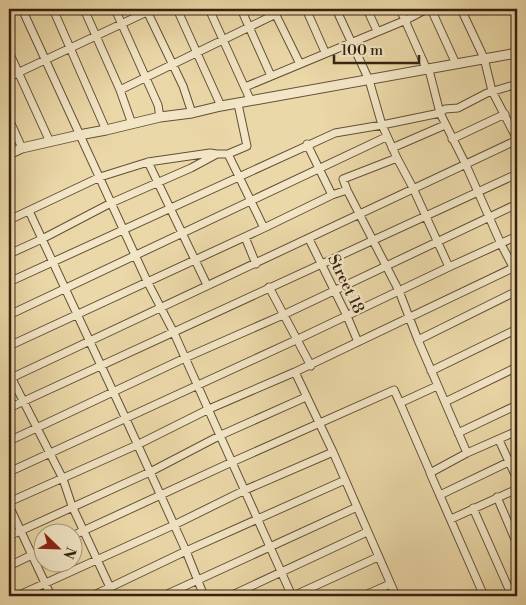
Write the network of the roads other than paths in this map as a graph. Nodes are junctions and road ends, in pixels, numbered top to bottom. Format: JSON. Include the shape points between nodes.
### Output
{"nodes":[{"id":1,"x":22,"y":9,"type":"edge"},
{"id":2,"x":53,"y":9,"type":"edge"},
{"id":3,"x":84,"y":9,"type":"edge"},
{"id":4,"x":115,"y":9,"type":"edge"},
{"id":5,"x":177,"y":9,"type":"edge"},
{"id":6,"x":209,"y":9,"type":"edge"},
{"id":7,"x":241,"y":9,"type":"edge"},
{"id":8,"x":306,"y":9,"type":"edge"},
{"id":9,"x":336,"y":9,"type":"edge"},
{"id":10,"x":367,"y":9,"type":"edge"},
{"id":11,"x":400,"y":9,"type":"edge"},
{"id":12,"x":429,"y":9,"type":"edge"},
{"id":13,"x":461,"y":9,"type":"edge"},
{"id":14,"x":149,"y":10,"type":"edge"},
{"id":15,"x":274,"y":11,"type":"edge"},
{"id":16,"x":406,"y":20,"type":"junction"},
{"id":17,"x":122,"y":23,"type":"junction"},
{"id":18,"x":249,"y":27,"type":"junction"},
{"id":19,"x":377,"y":31,"type":"junction"},
{"id":20,"x":96,"y":36,"type":"junction"},
{"id":21,"x":224,"y":40,"type":"junction"},
{"id":22,"x":352,"y":42,"type":"junction"},
{"id":23,"x":70,"y":48,"type":"junction"},
{"id":24,"x":9,"y":52,"type":"edge"},
{"id":25,"x":325,"y":52,"type":"junction"},
{"id":26,"x":198,"y":53,"type":"junction"},
{"id":27,"x":517,"y":53,"type":"edge"},
{"id":28,"x":484,"y":58,"type":"junction"},
{"id":29,"x":46,"y":59,"type":"junction"},
{"id":30,"x":300,"y":64,"type":"junction"},
{"id":31,"x":456,"y":64,"type":"junction"},
{"id":32,"x":172,"y":66,"type":"junction"},
{"id":33,"x":428,"y":70,"type":"junction"},
{"id":34,"x":18,"y":72,"type":"junction"},
{"id":35,"x":271,"y":76,"type":"junction"},
{"id":36,"x":9,"y":77,"type":"edge"},
{"id":37,"x":146,"y":77,"type":"junction"},
{"id":38,"x":370,"y":80,"type":"junction"},
{"id":39,"x":517,"y":84,"type":"edge"},
{"id":40,"x":245,"y":87,"type":"junction"},
{"id":41,"x":120,"y":90,"type":"junction"},
{"id":42,"x":492,"y":91,"type":"junction"},
{"id":43,"x":249,"y":97,"type":"dead end"},
{"id":44,"x":238,"y":104,"type":"junction"},
{"id":45,"x":221,"y":106,"type":"junction"},
{"id":46,"x":192,"y":113,"type":"junction"},
{"id":47,"x":440,"y":113,"type":"junction"},
{"id":48,"x":505,"y":114,"type":"junction"},
{"id":49,"x":160,"y":116,"type":"junction"},
{"id":50,"x":9,"y":119,"type":"edge"},
{"id":51,"x":132,"y":124,"type":"junction"},
{"id":52,"x":382,"y":125,"type":"junction"},
{"id":53,"x":446,"y":125,"type":"junction"},
{"id":54,"x":106,"y":130,"type":"junction"},
{"id":55,"x":79,"y":135,"type":"junction"},
{"id":56,"x":386,"y":137,"type":"junction"},
{"id":57,"x":452,"y":139,"type":"junction"},
{"id":58,"x":517,"y":140,"type":"edge"},
{"id":59,"x":50,"y":142,"type":"junction"},
{"id":60,"x":307,"y":144,"type":"junction"},
{"id":61,"x":22,"y":148,"type":"junction"},
{"id":62,"x":392,"y":148,"type":"junction"},
{"id":63,"x":9,"y":154,"type":"edge"},
{"id":64,"x":217,"y":154,"type":"junction"},
{"id":65,"x":228,"y":154,"type":"junction"},
{"id":66,"x":397,"y":158,"type":"junction"},
{"id":67,"x":148,"y":162,"type":"junction"},
{"id":68,"x":466,"y":165,"type":"junction"},
{"id":69,"x":319,"y":169,"type":"junction"},
{"id":70,"x":517,"y":174,"type":"edge"},
{"id":71,"x":100,"y":177,"type":"junction"},
{"id":72,"x":239,"y":177,"type":"junction"},
{"id":73,"x":158,"y":183,"type":"junction"},
{"id":74,"x":413,"y":188,"type":"junction"},
{"id":75,"x":347,"y":190,"type":"junction"},
{"id":76,"x":477,"y":193,"type":"junction"},
{"id":77,"x":332,"y":195,"type":"junction"},
{"id":78,"x":250,"y":202,"type":"junction"},
{"id":79,"x":111,"y":204,"type":"junction"},
{"id":80,"x":517,"y":204,"type":"edge"},
{"id":81,"x":170,"y":208,"type":"junction"},
{"id":82,"x":29,"y":211,"type":"junction"},
{"id":83,"x":361,"y":214,"type":"junction"},
{"id":84,"x":425,"y":216,"type":"junction"},
{"id":85,"x":489,"y":217,"type":"junction"},
{"id":86,"x":9,"y":220,"type":"edge"},
{"id":87,"x":264,"y":228,"type":"junction"},
{"id":88,"x":124,"y":229,"type":"junction"},
{"id":89,"x":182,"y":234,"type":"junction"},
{"id":90,"x":245,"y":236,"type":"junction"},
{"id":91,"x":517,"y":236,"type":"edge"},
{"id":92,"x":309,"y":238,"type":"junction"},
{"id":93,"x":42,"y":239,"type":"junction"},
{"id":94,"x":373,"y":240,"type":"junction"},
{"id":95,"x":438,"y":242,"type":"junction"},
{"id":96,"x":501,"y":244,"type":"junction"},
{"id":97,"x":9,"y":254,"type":"edge"},
{"id":98,"x":135,"y":254,"type":"junction"},
{"id":99,"x":195,"y":259,"type":"junction"},
{"id":100,"x":52,"y":262,"type":"junction"},
{"id":101,"x":256,"y":264,"type":"junction"},
{"id":102,"x":321,"y":264,"type":"junction"},
{"id":103,"x":385,"y":266,"type":"junction"},
{"id":104,"x":449,"y":267,"type":"junction"},
{"id":105,"x":515,"y":267,"type":"edge"},
{"id":106,"x":147,"y":281,"type":"junction"},
{"id":107,"x":9,"y":282,"type":"edge"},
{"id":108,"x":207,"y":285,"type":"junction"},
{"id":109,"x":269,"y":287,"type":"junction"},
{"id":110,"x":64,"y":290,"type":"junction"},
{"id":111,"x":334,"y":291,"type":"junction"},
{"id":112,"x":398,"y":291,"type":"junction"},
{"id":113,"x":517,"y":291,"type":"edge"},
{"id":114,"x":160,"y":307,"type":"junction"},
{"id":115,"x":9,"y":315,"type":"edge"},
{"id":116,"x":76,"y":315,"type":"junction"},
{"id":117,"x":283,"y":315,"type":"junction"},
{"id":118,"x":347,"y":316,"type":"junction"},
{"id":119,"x":408,"y":318,"type":"junction"},
{"id":120,"x":517,"y":329,"type":"edge"},
{"id":121,"x":174,"y":332,"type":"junction"},
{"id":122,"x":296,"y":340,"type":"junction"},
{"id":123,"x":418,"y":340,"type":"junction"},
{"id":124,"x":88,"y":341,"type":"junction"},
{"id":125,"x":358,"y":342,"type":"junction"},
{"id":126,"x":9,"y":346,"type":"edge"},
{"id":127,"x":185,"y":358,"type":"junction"},
{"id":128,"x":100,"y":365,"type":"junction"},
{"id":129,"x":311,"y":366,"type":"junction"},
{"id":130,"x":517,"y":367,"type":"edge"},
{"id":131,"x":431,"y":371,"type":"junction"},
{"id":132,"x":295,"y":372,"type":"junction"},
{"id":133,"x":9,"y":377,"type":"edge"},
{"id":134,"x":197,"y":385,"type":"junction"},
{"id":135,"x":437,"y":386,"type":"junction"},
{"id":136,"x":114,"y":392,"type":"junction"},
{"id":137,"x":306,"y":397,"type":"junction"},
{"id":138,"x":23,"y":402,"type":"junction"},
{"id":139,"x":445,"y":402,"type":"junction"},
{"id":140,"x":400,"y":403,"type":"junction"},
{"id":141,"x":517,"y":405,"type":"edge"},
{"id":142,"x":9,"y":408,"type":"edge"},
{"id":143,"x":209,"y":409,"type":"junction"},
{"id":144,"x":126,"y":418,"type":"junction"},
{"id":145,"x":319,"y":423,"type":"junction"},
{"id":146,"x":37,"y":427,"type":"junction"},
{"id":147,"x":517,"y":431,"type":"edge"},
{"id":148,"x":458,"y":432,"type":"junction"},
{"id":149,"x":221,"y":435,"type":"junction"},
{"id":150,"x":498,"y":440,"type":"junction"},
{"id":151,"x":9,"y":441,"type":"edge"},
{"id":152,"x":137,"y":445,"type":"junction"},
{"id":153,"x":50,"y":452,"type":"junction"},
{"id":154,"x":333,"y":452,"type":"junction"},
{"id":155,"x":467,"y":453,"type":"junction"},
{"id":156,"x":514,"y":460,"type":"edge"},
{"id":157,"x":232,"y":462,"type":"junction"},
{"id":158,"x":9,"y":472,"type":"edge"},
{"id":159,"x":150,"y":472,"type":"junction"},
{"id":160,"x":430,"y":472,"type":"junction"},
{"id":161,"x":63,"y":479,"type":"junction"},
{"id":162,"x":517,"y":479,"type":"edge"},
{"id":163,"x":345,"y":480,"type":"junction"},
{"id":164,"x":517,"y":488,"type":"edge"},
{"id":165,"x":245,"y":490,"type":"junction"},
{"id":166,"x":440,"y":495,"type":"junction"},
{"id":167,"x":160,"y":496,"type":"junction"},
{"id":168,"x":497,"y":497,"type":"junction"},
{"id":169,"x":9,"y":502,"type":"edge"},
{"id":170,"x":72,"y":506,"type":"junction"},
{"id":171,"x":357,"y":507,"type":"junction"},
{"id":172,"x":9,"y":508,"type":"edge"},
{"id":173,"x":473,"y":508,"type":"junction"},
{"id":174,"x":258,"y":519,"type":"junction"},
{"id":175,"x":451,"y":519,"type":"junction"},
{"id":176,"x":174,"y":525,"type":"junction"},
{"id":177,"x":21,"y":530,"type":"junction"},
{"id":178,"x":84,"y":531,"type":"junction"},
{"id":179,"x":368,"y":532,"type":"junction"},
{"id":180,"x":9,"y":536,"type":"edge"},
{"id":181,"x":517,"y":544,"type":"edge"},
{"id":182,"x":270,"y":547,"type":"junction"},
{"id":183,"x":186,"y":551,"type":"junction"},
{"id":184,"x":32,"y":553,"type":"edge"},
{"id":185,"x":32,"y":555,"type":"edge"},
{"id":186,"x":378,"y":557,"type":"junction"},
{"id":187,"x":97,"y":560,"type":"junction"},
{"id":188,"x":9,"y":566,"type":"edge"},
{"id":189,"x":40,"y":572,"type":"edge"},
{"id":190,"x":281,"y":572,"type":"junction"},
{"id":191,"x":198,"y":580,"type":"junction"},
{"id":192,"x":45,"y":583,"type":"junction"},
{"id":193,"x":390,"y":584,"type":"junction"},
{"id":194,"x":110,"y":587,"type":"junction"},
{"id":195,"x":17,"y":596,"type":"edge"},
{"id":196,"x":51,"y":596,"type":"edge"},
{"id":197,"x":92,"y":596,"type":"edge"},
{"id":198,"x":114,"y":596,"type":"edge"},
{"id":199,"x":163,"y":596,"type":"edge"},
{"id":200,"x":204,"y":596,"type":"edge"},
{"id":201,"x":230,"y":596,"type":"edge"},
{"id":202,"x":292,"y":596,"type":"edge"},
{"id":203,"x":363,"y":596,"type":"edge"},
{"id":204,"x":396,"y":596,"type":"edge"},
{"id":205,"x":484,"y":596,"type":"edge"},
{"id":206,"x":512,"y":596,"type":"edge"}],
"edges":[{"from":1,"to":29,"type":"street"},
{"from":2,"to":23,"type":"street"},
{"from":3,"to":20,"type":"street"},
{"from":4,"to":17,"type":"street"},
{"from":5,"to":26,"type":"street"},
{"from":6,"to":21,"type":"street"},
{"from":7,"to":18,"type":"street"},
{"from":8,"to":25,"type":"street"},
{"from":9,"to":22,"type":"street"},
{"from":10,"to":19,"type":"street"},
{"from":11,"to":16,"type":"street"},
{"from":12,"to":16,"type":"street"},
{"from":12,"to":31,"type":"street"},
{"from":13,"to":28,"type":"street"},
{"from":14,"to":17,"type":"street"},
{"from":14,"to":32,"type":"street"},
{"from":15,"to":18,"type":"street"},
{"from":15,"to":30,"type":"street"},
{"from":16,"to":19,"type":"street"},
{"from":16,"to":33,"type":"street"},
{"from":17,"to":20,"type":"street"},
{"from":17,"to":37,"type":"street"},
{"from":18,"to":21,"type":"street"},
{"from":18,"to":35,"type":"street"},
{"from":19,"to":22,"type":"street"},
{"from":20,"to":23,"type":"street"},
{"from":20,"to":41,"type":"street"},
{"from":21,"to":26,"type":"street"},
{"from":21,"to":40,"type":"street"},
{"from":22,"to":25,"type":"street"},
{"from":22,"to":38,"type":"street"},
{"from":23,"to":29,"type":"street"},
{"from":23,"to":54,"type":"street"},
{"from":24,"to":34,"type":"street"},
{"from":25,"to":30,"type":"street"},
{"from":26,"to":32,"type":"street"},
{"from":26,"to":45,"type":"street"},
{"from":27,"to":28,"type":"street"},
{"from":28,"to":31,"type":"street"},
{"from":28,"to":42,"type":"street"},
{"from":29,"to":34,"type":"street"},
{"from":29,"to":55,"type":"street"},
{"from":30,"to":35,"type":"street"},
{"from":31,"to":33,"type":"street"},
{"from":32,"to":37,"type":"street"},
{"from":32,"to":46,"type":"street"},
{"from":33,"to":38,"type":"street"},
{"from":33,"to":47,"type":"street"},
{"from":34,"to":36,"type":"street"},
{"from":34,"to":59,"type":"street"},
{"from":35,"to":40,"type":"street"},
{"from":37,"to":41,"type":"street"},
{"from":37,"to":49,"type":"street"},
{"from":38,"to":44,"type":"street"},
{"from":38,"to":52,"type":"street"},
{"from":39,"to":42,"type":"street"},
{"from":40,"to":43,"type":"street"},
{"from":41,"to":51,"type":"street"},
{"from":42,"to":47,"type":"street"},
{"from":42,"to":48,"type":"street"},
{"from":44,"to":45,"type":"street"},
{"from":44,"to":65,"type":"street","via":[[248,146]]},
{"from":45,"to":46,"type":"street"},
{"from":46,"to":49,"type":"street"},
{"from":47,"to":52,"type":"street"},
{"from":47,"to":53,"type":"street"},
{"from":48,"to":57,"type":"street"},
{"from":48,"to":58,"type":"street"},
{"from":49,"to":51,"type":"street"},
{"from":50,"to":61,"type":"street"},
{"from":51,"to":54,"type":"street"},
{"from":52,"to":56,"type":"street"},
{"from":52,"to":60,"type":"street","via":[[335,133]]},
{"from":53,"to":57,"type":"street"},
{"from":53,"to":62,"type":"street"},
{"from":54,"to":55,"type":"street"},
{"from":55,"to":59,"type":"street"},
{"from":55,"to":71,"type":"street"},
{"from":56,"to":62,"type":"street"},
{"from":56,"to":69,"type":"street"},
{"from":57,"to":68,"type":"street"},
{"from":58,"to":68,"type":"street"},
{"from":59,"to":61,"type":"street"},
{"from":60,"to":69,"type":"street"},
{"from":60,"to":72,"type":"street"},
{"from":61,"to":63,"type":"street"},
{"from":62,"to":66,"type":"street"},
{"from":64,"to":65,"type":"street"},
{"from":64,"to":67,"type":"street"},
{"from":64,"to":73,"type":"street"},
{"from":65,"to":72,"type":"street"},
{"from":66,"to":74,"type":"street"},
{"from":66,"to":75,"type":"street","via":[[343,179]]},
{"from":67,"to":71,"type":"street"},
{"from":67,"to":73,"type":"street"},
{"from":68,"to":74,"type":"street"},
{"from":68,"to":76,"type":"street"},
{"from":69,"to":77,"type":"street"},
{"from":69,"to":78,"type":"street"},
{"from":70,"to":76,"type":"street"},
{"from":71,"to":79,"type":"street"},
{"from":71,"to":82,"type":"street"},
{"from":72,"to":78,"type":"street"},
{"from":72,"to":81,"type":"street"},
{"from":73,"to":79,"type":"street"},
{"from":73,"to":81,"type":"street"},
{"from":74,"to":83,"type":"street"},
{"from":74,"to":84,"type":"street"},
{"from":75,"to":77,"type":"street"},
{"from":75,"to":83,"type":"street"},
{"from":76,"to":84,"type":"street"},
{"from":76,"to":85,"type":"street"},
{"from":77,"to":87,"type":"street"},
{"from":78,"to":87,"type":"street"},
{"from":78,"to":89,"type":"street"},
{"from":79,"to":88,"type":"street"},
{"from":79,"to":93,"type":"street"},
{"from":80,"to":85,"type":"street"},
{"from":81,"to":88,"type":"street"},
{"from":81,"to":89,"type":"street"},
{"from":82,"to":86,"type":"street"},
{"from":82,"to":93,"type":"street"},
{"from":83,"to":92,"type":"street"},
{"from":83,"to":94,"type":"street"},
{"from":84,"to":94,"type":"street"},
{"from":84,"to":95,"type":"street"},
{"from":85,"to":95,"type":"street"},
{"from":85,"to":96,"type":"street"},
{"from":87,"to":90,"type":"street"},
{"from":88,"to":98,"type":"street"},
{"from":88,"to":100,"type":"street"},
{"from":89,"to":98,"type":"street"},
{"from":89,"to":99,"type":"street"},
{"from":90,"to":99,"type":"street"},
{"from":90,"to":101,"type":"street"},
{"from":91,"to":96,"type":"street"},
{"from":92,"to":101,"type":"street"},
{"from":92,"to":102,"type":"street","name":"Street 18"},
{"from":93,"to":97,"type":"street"},
{"from":93,"to":100,"type":"street"},
{"from":94,"to":102,"type":"street"},
{"from":94,"to":103,"type":"street"},
{"from":95,"to":103,"type":"street"},
{"from":95,"to":104,"type":"street"},
{"from":96,"to":104,"type":"street"},
{"from":96,"to":105,"type":"street"},
{"from":98,"to":106,"type":"street"},
{"from":98,"to":110,"type":"street"},
{"from":99,"to":106,"type":"street"},
{"from":99,"to":108,"type":"street"},
{"from":100,"to":107,"type":"street"},
{"from":100,"to":110,"type":"street"},
{"from":101,"to":108,"type":"street"},
{"from":102,"to":109,"type":"street"},
{"from":102,"to":111,"type":"street","name":"Street 18"},
{"from":103,"to":111,"type":"street"},
{"from":103,"to":112,"type":"street"},
{"from":104,"to":112,"type":"street"},
{"from":105,"to":119,"type":"street"},
{"from":106,"to":114,"type":"street"},
{"from":106,"to":116,"type":"street"},
{"from":108,"to":114,"type":"street"},
{"from":109,"to":117,"type":"street"},
{"from":109,"to":121,"type":"street"},
{"from":110,"to":115,"type":"street"},
{"from":110,"to":116,"type":"street"},
{"from":111,"to":117,"type":"street"},
{"from":111,"to":118,"type":"street","name":"Street 18"},
{"from":112,"to":118,"type":"street"},
{"from":112,"to":119,"type":"street"},
{"from":113,"to":123,"type":"street"},
{"from":114,"to":121,"type":"street"},
{"from":114,"to":124,"type":"street"},
{"from":116,"to":124,"type":"street"},
{"from":116,"to":126,"type":"street"},
{"from":117,"to":122,"type":"street"},
{"from":117,"to":127,"type":"street"},
{"from":118,"to":122,"type":"street"},
{"from":118,"to":125,"type":"street","name":"Street 18"},
{"from":119,"to":123,"type":"street"},
{"from":119,"to":125,"type":"street"},
{"from":120,"to":131,"type":"street"},
{"from":121,"to":127,"type":"street"},
{"from":121,"to":128,"type":"street"},
{"from":122,"to":129,"type":"street"},
{"from":122,"to":134,"type":"street"},
{"from":123,"to":131,"type":"street"},
{"from":124,"to":128,"type":"street"},
{"from":124,"to":133,"type":"street"},
{"from":125,"to":129,"type":"street"},
{"from":127,"to":134,"type":"street"},
{"from":127,"to":136,"type":"street"},
{"from":128,"to":136,"type":"street"},
{"from":128,"to":138,"type":"street"},
{"from":129,"to":132,"type":"street"},
{"from":130,"to":139,"type":"street"},
{"from":131,"to":135,"type":"street"},
{"from":132,"to":137,"type":"street"},
{"from":132,"to":143,"type":"street"},
{"from":133,"to":138,"type":"street"},
{"from":134,"to":143,"type":"street"},
{"from":134,"to":144,"type":"street"},
{"from":135,"to":139,"type":"street"},
{"from":135,"to":140,"type":"street"},
{"from":136,"to":144,"type":"street"},
{"from":136,"to":146,"type":"street"},
{"from":137,"to":145,"type":"street"},
{"from":137,"to":149,"type":"street"},
{"from":138,"to":142,"type":"street"},
{"from":138,"to":146,"type":"street"},
{"from":139,"to":148,"type":"street"},
{"from":140,"to":145,"type":"street","via":[[394,390]]},
{"from":140,"to":160,"type":"street"},
{"from":141,"to":148,"type":"street"},
{"from":143,"to":149,"type":"street"},
{"from":143,"to":152,"type":"street"},
{"from":144,"to":152,"type":"street"},
{"from":144,"to":153,"type":"street"},
{"from":145,"to":154,"type":"street"},
{"from":145,"to":157,"type":"street"},
{"from":146,"to":151,"type":"street"},
{"from":146,"to":153,"type":"street"},
{"from":147,"to":150,"type":"street"},
{"from":148,"to":155,"type":"street"},
{"from":149,"to":157,"type":"street"},
{"from":149,"to":159,"type":"street"},
{"from":150,"to":155,"type":"street"},
{"from":150,"to":156,"type":"street"},
{"from":152,"to":159,"type":"street"},
{"from":152,"to":161,"type":"street"},
{"from":153,"to":158,"type":"street"},
{"from":153,"to":161,"type":"street"},
{"from":154,"to":163,"type":"street"},
{"from":154,"to":165,"type":"street"},
{"from":155,"to":160,"type":"street"},
{"from":156,"to":162,"type":"street"},
{"from":156,"to":166,"type":"street"},
{"from":157,"to":165,"type":"street"},
{"from":157,"to":167,"type":"street"},
{"from":159,"to":167,"type":"street"},
{"from":159,"to":170,"type":"street"},
{"from":160,"to":166,"type":"street"},
{"from":161,"to":169,"type":"street"},
{"from":161,"to":170,"type":"street"},
{"from":163,"to":171,"type":"street"},
{"from":163,"to":174,"type":"street"},
{"from":164,"to":168,"type":"street"},
{"from":165,"to":174,"type":"street"},
{"from":165,"to":176,"type":"street"},
{"from":166,"to":175,"type":"street"},
{"from":167,"to":176,"type":"street"},
{"from":167,"to":178,"type":"street"},
{"from":168,"to":173,"type":"street"},
{"from":168,"to":181,"type":"street"},
{"from":170,"to":177,"type":"street"},
{"from":170,"to":178,"type":"street"},
{"from":171,"to":179,"type":"street"},
{"from":171,"to":182,"type":"street"},
{"from":172,"to":177,"type":"street"},
{"from":173,"to":175,"type":"street"},
{"from":173,"to":206,"type":"street"},
{"from":174,"to":182,"type":"street"},
{"from":174,"to":183,"type":"street"},
{"from":175,"to":205,"type":"street"},
{"from":176,"to":183,"type":"street"},
{"from":176,"to":187,"type":"street"},
{"from":177,"to":180,"type":"street"},
{"from":177,"to":184,"type":"street"},
{"from":178,"to":187,"type":"street"},
{"from":179,"to":186,"type":"street"},
{"from":179,"to":190,"type":"street"},
{"from":182,"to":190,"type":"street"},
{"from":182,"to":191,"type":"street"},
{"from":183,"to":191,"type":"street"},
{"from":183,"to":194,"type":"street"},
{"from":185,"to":188,"type":"street"},
{"from":186,"to":193,"type":"street"},
{"from":186,"to":202,"type":"street"},
{"from":187,"to":192,"type":"street"},
{"from":187,"to":194,"type":"street"},
{"from":189,"to":192,"type":"street"},
{"from":190,"to":201,"type":"street"},
{"from":190,"to":202,"type":"street"},
{"from":191,"to":199,"type":"street"},
{"from":191,"to":200,"type":"street"},
{"from":192,"to":195,"type":"street"},
{"from":192,"to":196,"type":"street"},
{"from":193,"to":203,"type":"street"},
{"from":193,"to":204,"type":"street"},
{"from":194,"to":197,"type":"street"},
{"from":194,"to":198,"type":"street"}]}
